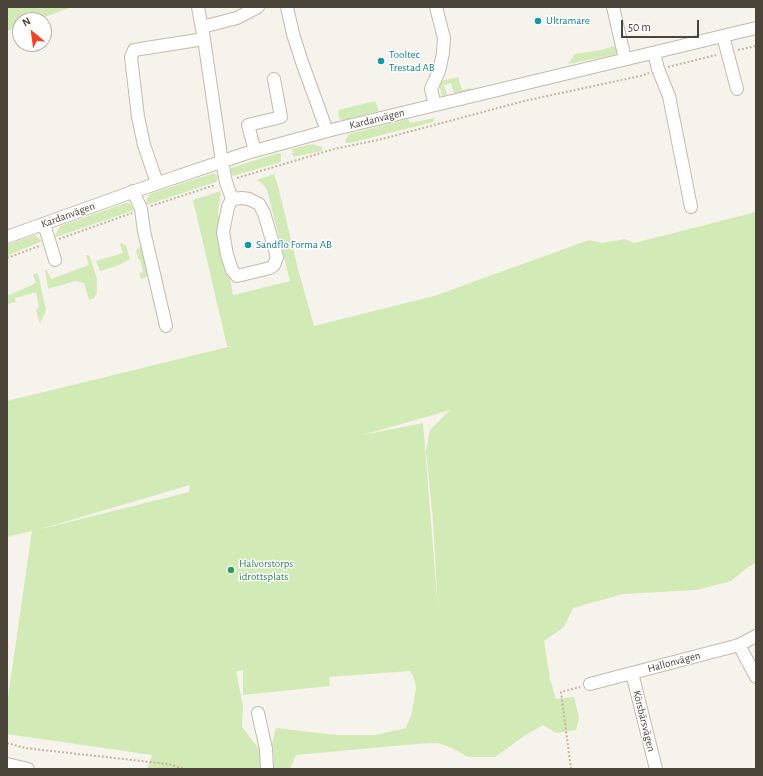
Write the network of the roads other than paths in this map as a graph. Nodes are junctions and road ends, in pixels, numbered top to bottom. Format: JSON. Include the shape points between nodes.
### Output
{"nodes":[{"id":1,"x":198,"y":7,"type":"edge"},
{"id":2,"x":258,"y":7,"type":"edge"},
{"id":3,"x":287,"y":7,"type":"edge"},
{"id":4,"x":436,"y":7,"type":"edge"},
{"id":5,"x":613,"y":7,"type":"edge"},
{"id":6,"x":756,"y":28,"type":"edge"},
{"id":7,"x":203,"y":33,"type":"junction"},
{"id":8,"x":724,"y":36,"type":"junction"},
{"id":9,"x":654,"y":53,"type":"junction"},
{"id":10,"x":625,"y":60,"type":"junction"},
{"id":11,"x":274,"y":79,"type":"dead end"},
{"id":12,"x":737,"y":89,"type":"dead end"},
{"id":13,"x":435,"y":105,"type":"junction"},
{"id":14,"x":328,"y":131,"type":"junction"},
{"id":15,"x":255,"y":151,"type":"junction"},
{"id":16,"x":222,"y":162,"type":"junction"},
{"id":17,"x":157,"y":183,"type":"junction"},
{"id":18,"x":133,"y":192,"type":"junction"},
{"id":19,"x":232,"y":199,"type":"junction"},
{"id":20,"x":691,"y":206,"type":"dead end"},
{"id":21,"x":44,"y":224,"type":"junction"},
{"id":22,"x":7,"y":238,"type":"edge"},
{"id":23,"x":55,"y":260,"type":"dead end"},
{"id":24,"x":166,"y":326,"type":"dead end"},
{"id":25,"x":756,"y":636,"type":"edge"},
{"id":26,"x":739,"y":645,"type":"junction"},
{"id":27,"x":632,"y":673,"type":"junction"},
{"id":28,"x":756,"y":677,"type":"edge"},
{"id":29,"x":590,"y":684,"type":"road end"},
{"id":30,"x":258,"y":713,"type":"dead end"},
{"id":31,"x":7,"y":764,"type":"edge"},
{"id":32,"x":28,"y":769,"type":"edge"},
{"id":33,"x":267,"y":769,"type":"edge"},
{"id":34,"x":656,"y":769,"type":"edge"}],
"edges":[{"from":1,"to":7,"type":"street"},
{"from":2,"to":7,"type":"street"},
{"from":3,"to":14,"type":"street","via":[[302,62]]},
{"from":4,"to":13,"type":"street","via":[[444,38],[443,53],[432,89]]},
{"from":5,"to":10,"type":"street"},
{"from":6,"to":8,"type":"street","name":"Kardanvägen"},
{"from":7,"to":16,"type":"street"},
{"from":7,"to":17,"type":"street","via":[[134,50],[131,57],[138,117]]},
{"from":8,"to":9,"type":"street","name":"Kardanvägen"},
{"from":8,"to":12,"type":"street"},
{"from":9,"to":10,"type":"street","name":"Kardanvägen"},
{"from":9,"to":20,"type":"street","via":[[669,96]]},
{"from":10,"to":13,"type":"street","name":"Kardanvägen"},
{"from":11,"to":15,"type":"street","via":[[280,117],[248,125]]},
{"from":13,"to":14,"type":"street","name":"Kardanvägen"},
{"from":14,"to":15,"type":"street","name":"Kardanvägen"},
{"from":15,"to":16,"type":"street","name":"Kardanvägen"},
{"from":16,"to":17,"type":"street","name":"Kardanvägen"},
{"from":16,"to":19,"type":"street"},
{"from":17,"to":18,"type":"street","name":"Kardanvägen"},
{"from":18,"to":21,"type":"street","name":"Kardanvägen"},
{"from":18,"to":24,"type":"street","via":[[141,209]]},
{"from":19,"to":19,"type":"street","via":[[223,232],[232,270],[237,276],[270,268],[277,257],[264,213],[259,204],[249,199]]},
{"from":21,"to":22,"type":"street","name":"Kardanvägen"},
{"from":21,"to":23,"type":"street"},
{"from":25,"to":26,"type":"street","name":"Hallonvägen"},
{"from":26,"to":27,"type":"street","name":"Hallonvägen"},
{"from":26,"to":28,"type":"street"},
{"from":27,"to":29,"type":"street","name":"Hallonvägen"},
{"from":27,"to":34,"type":"street","name":"Körsbärsvägen"},
{"from":30,"to":33,"type":"street","via":[[266,749]]},
{"from":31,"to":32,"type":"street"}]}
